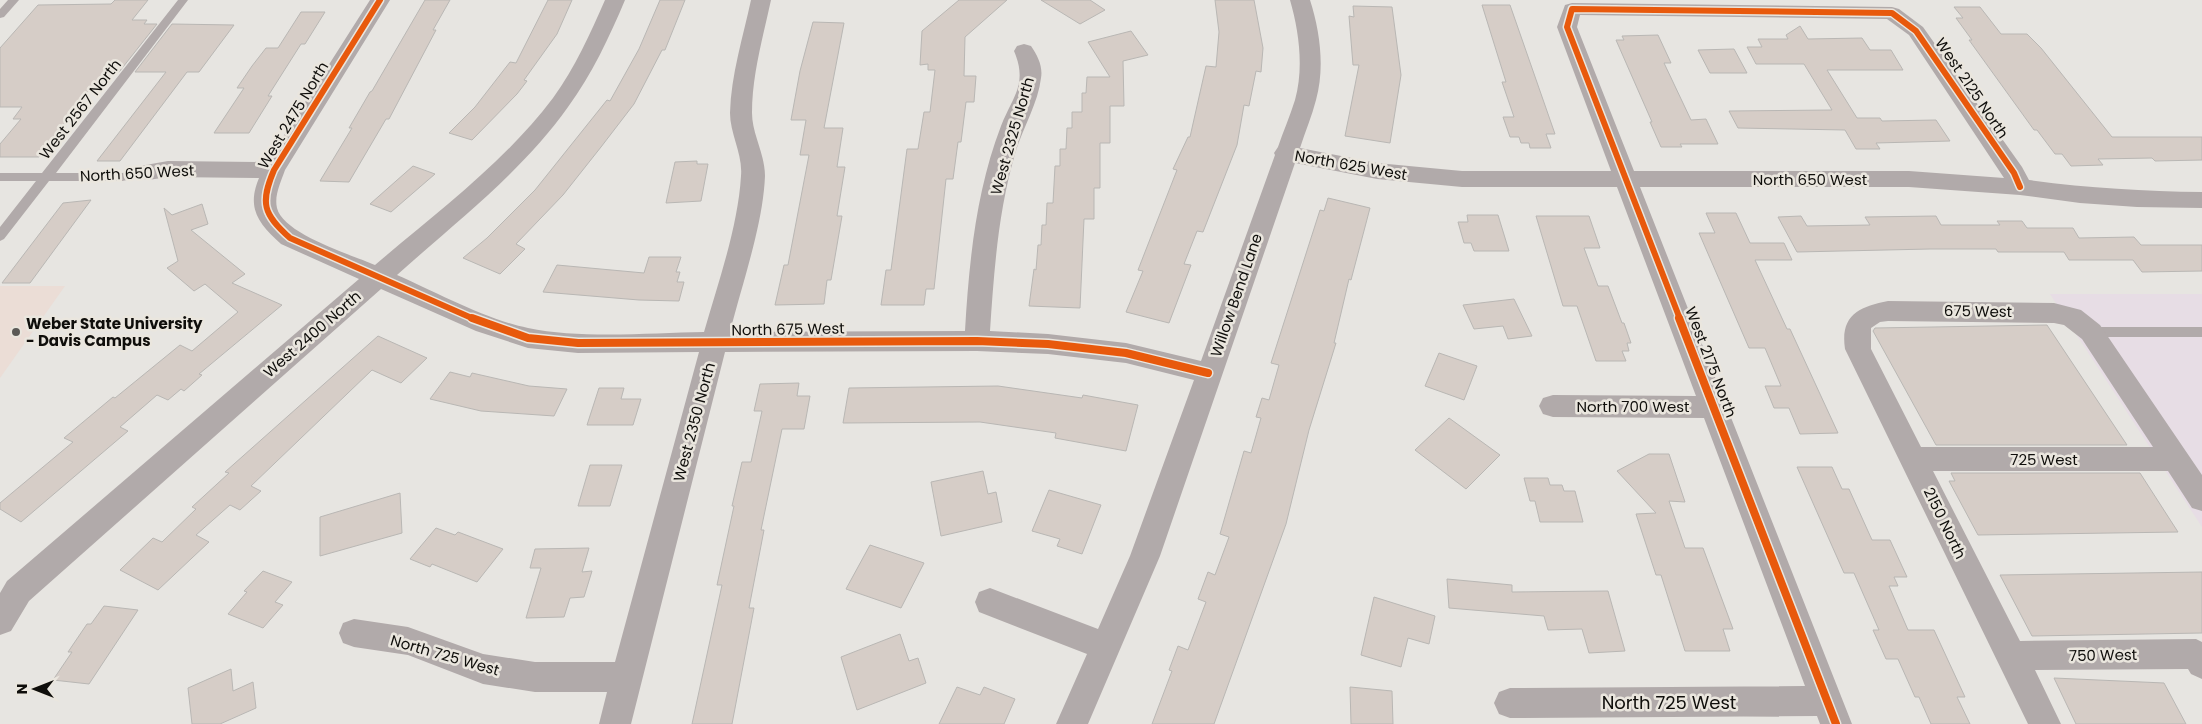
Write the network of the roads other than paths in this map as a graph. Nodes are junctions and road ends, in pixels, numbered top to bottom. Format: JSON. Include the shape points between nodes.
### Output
{"nodes":[{"id":1,"x":14,"y":0,"type":"edge"},
{"id":2,"x":183,"y":0,"type":"edge"},
{"id":3,"x":380,"y":0,"type":"edge"},
{"id":4,"x":615,"y":0,"type":"edge"},
{"id":5,"x":761,"y":0,"type":"edge"},
{"id":6,"x":1300,"y":0,"type":"edge"},
{"id":7,"x":1572,"y":9,"type":"joint"},
{"id":8,"x":2,"y":11,"type":"edge"},
{"id":9,"x":1024,"y":51,"type":"dead end"},
{"id":10,"x":1285,"y":153,"type":"junction"},
{"id":11,"x":274,"y":170,"type":"junction"},
{"id":12,"x":148,"y":172,"type":"joint"},
{"id":13,"x":1417,"y":176,"type":"joint"},
{"id":14,"x":0,"y":177,"type":"edge"},
{"id":15,"x":46,"y":177,"type":"junction"},
{"id":16,"x":1627,"y":180,"type":"junction"},
{"id":17,"x":2020,"y":187,"type":"junction"},
{"id":18,"x":2202,"y":200,"type":"edge"},
{"id":19,"x":0,"y":236,"type":"edge"},
{"id":20,"x":378,"y":277,"type":"junction"},
{"id":21,"x":1861,"y":321,"type":"joint"},
{"id":22,"x":2091,"y":332,"type":"junction"},
{"id":23,"x":2202,"y":332,"type":"edge"},
{"id":24,"x":977,"y":341,"type":"junction"},
{"id":25,"x":714,"y":344,"type":"junction"},
{"id":26,"x":1208,"y":373,"type":"junction"},
{"id":27,"x":1553,"y":406,"type":"dead end"},
{"id":28,"x":1713,"y":407,"type":"junction"},
{"id":29,"x":1913,"y":459,"type":"junction"},
{"id":30,"x":2175,"y":459,"type":"junction"},
{"id":31,"x":2202,"y":499,"type":"edge"},
{"id":32,"x":990,"y":602,"type":"dead end"},
{"id":33,"x":0,"y":621,"type":"edge"},
{"id":34,"x":354,"y":634,"type":"dead end"},
{"id":35,"x":1106,"y":647,"type":"junction"},
{"id":36,"x":2011,"y":656,"type":"junction"},
{"id":37,"x":2199,"y":659,"type":"edge"},
{"id":38,"x":626,"y":677,"type":"junction"},
{"id":39,"x":1510,"y":703,"type":"dead end"},
{"id":40,"x":1832,"y":713,"type":"edge"},
{"id":41,"x":614,"y":724,"type":"edge"},
{"id":42,"x":1072,"y":724,"type":"edge"},
{"id":43,"x":2045,"y":724,"type":"edge"}],
"edges":[{"from":1,"to":8,"type":"lane"},
{"from":2,"to":15,"type":"lane","name":"West 2567 North"},
{"from":3,"to":11,"type":"street","name":"West 2475 North"},
{"from":4,"to":20,"type":"street","name":"West 2400 North","via":[[582,69],[551,115],[496,174]]},
{"from":5,"to":25,"type":"street","name":"West 2350 North","via":[[743,83],[741,115],[752,157],[753,176],[747,218]]},
{"from":6,"to":10,"type":"street","name":"Willow Bend Lane","via":[[1306,17],[1311,63],[1306,99]]},
{"from":7,"to":16,"type":"street","name":"West 2175 North","via":[[1567,27]]},
{"from":7,"to":17,"type":"street","name":"West 2125 North","via":[[1892,12],[1916,31],[2014,173]]},
{"from":9,"to":24,"type":"street","name":"West 2325 North","via":[[1031,68],[1028,87],[999,171],[986,239]]},
{"from":10,"to":13,"type":"street","name":"North 625 West"},
{"from":10,"to":26,"type":"street","name":"Willow Bend Lane"},
{"from":11,"to":12,"type":"street","name":"North 650 West"},
{"from":11,"to":20,"type":"street","name":"West 2475 North","via":[[266,189],[264,206],[272,223],[290,238]]},
{"from":12,"to":15,"type":"lane","name":"North 650 West","via":[[122,177]]},
{"from":13,"to":16,"type":"street","name":"North 650 West","via":[[1462,180]]},
{"from":14,"to":15,"type":"lane","name":"North 650 West"},
{"from":15,"to":19,"type":"lane","name":"West 2567 North"},
{"from":16,"to":17,"type":"street","name":"North 650 West","via":[[1909,179]]},
{"from":16,"to":28,"type":"street","name":"West 2175 North"},
{"from":17,"to":18,"type":"street","name":"North 650 West","via":[[2080,195]]},
{"from":20,"to":25,"type":"street","name":"North 675 West","via":[[485,324],[528,338],[578,343]]},
{"from":20,"to":33,"type":"street","name":"West 2400 North","via":[[18,591]]},
{"from":21,"to":22,"type":"street","name":"675 West","via":[[1888,311],[2044,312],[2072,317]]},
{"from":21,"to":29,"type":"street","name":"2150 North","via":[[1857,327],[1858,349]]},
{"from":22,"to":23,"type":"lane"},
{"from":22,"to":30,"type":"street","name":"675 West"},
{"from":24,"to":25,"type":"street","name":"North 675 West"},
{"from":24,"to":26,"type":"street","name":"North 675 West","via":[[1048,344],[1126,354]]},
{"from":25,"to":38,"type":"street","name":"West 2350 North"},
{"from":26,"to":35,"type":"street","name":"Willow Bend Lane","via":[[1144,556]]},
{"from":27,"to":28,"type":"street","name":"North 700 West"},
{"from":28,"to":40,"type":"street","name":"West 2175 North"},
{"from":29,"to":30,"type":"street","name":"725 West"},
{"from":29,"to":36,"type":"street","name":"2150 North"},
{"from":30,"to":31,"type":"street","name":"675 West"},
{"from":32,"to":35,"type":"street"},
{"from":34,"to":38,"type":"street","name":"North 725 West","via":[[408,641],[483,669],[535,676]]},
{"from":35,"to":42,"type":"street","name":"Willow Bend Lane"},
{"from":36,"to":37,"type":"street","name":"750 West"},
{"from":36,"to":43,"type":"street","name":"2150 North"},
{"from":38,"to":41,"type":"street","name":"West 2350 North"},
{"from":39,"to":40,"type":"street","name":"North 725 West"}]}
